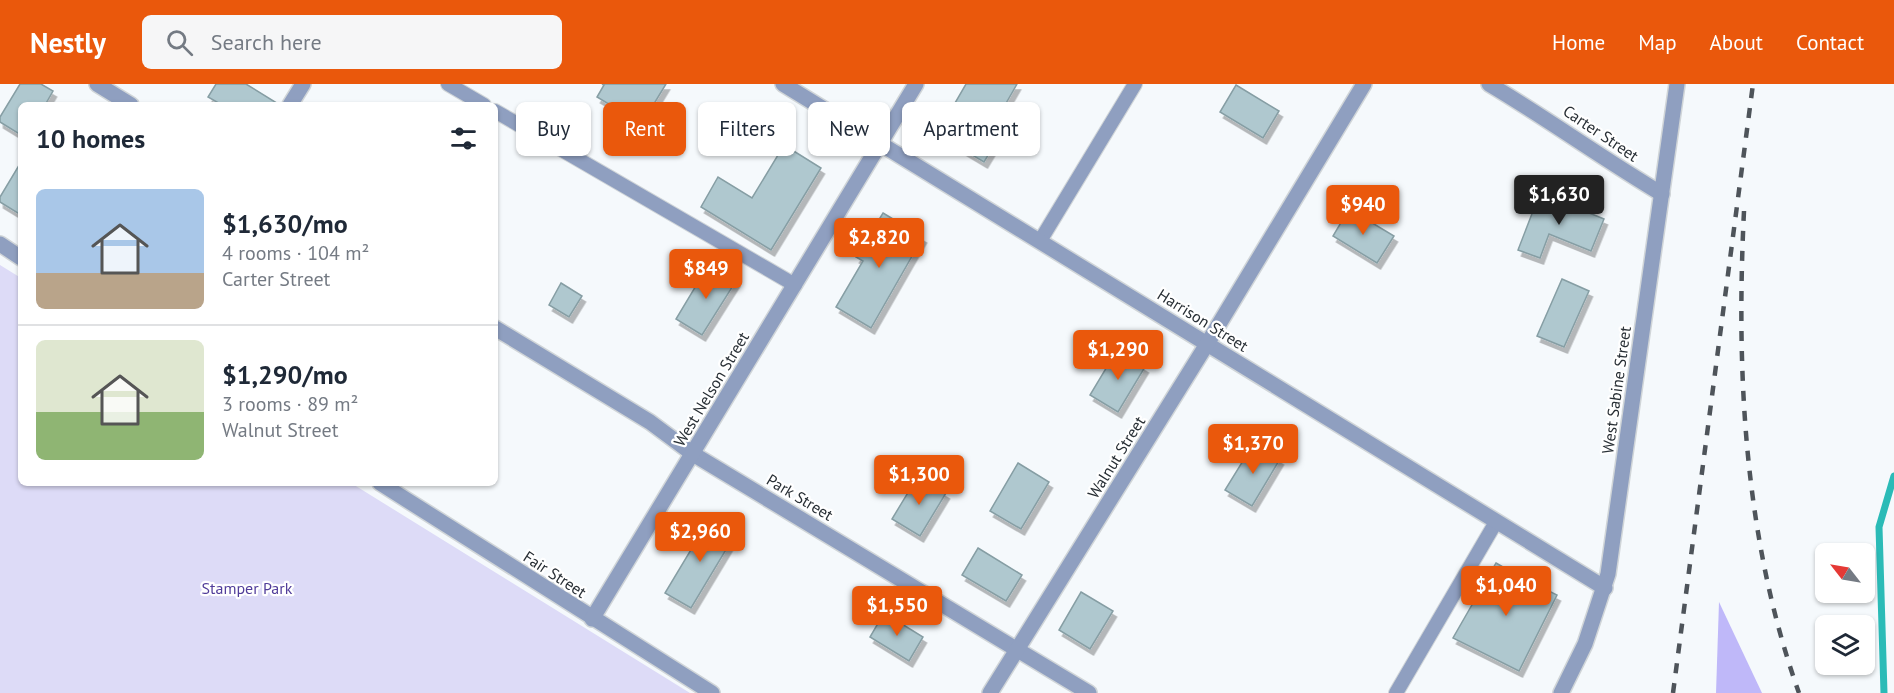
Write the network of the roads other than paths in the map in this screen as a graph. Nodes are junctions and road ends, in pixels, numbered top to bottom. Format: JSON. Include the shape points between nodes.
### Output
{"nodes":[{"id":1,"x":97,"y":84,"type":"edge"},
{"id":2,"x":303,"y":84,"type":"edge"},
{"id":3,"x":448,"y":84,"type":"edge"},
{"id":4,"x":783,"y":84,"type":"edge"},
{"id":5,"x":916,"y":84,"type":"edge"},
{"id":6,"x":1135,"y":84,"type":"edge"},
{"id":7,"x":1364,"y":84,"type":"edge"},
{"id":8,"x":1489,"y":84,"type":"edge"},
{"id":9,"x":1677,"y":84,"type":"edge"},
{"id":10,"x":126,"y":102,"type":"edge"},
{"id":11,"x":292,"y":102,"type":"edge"},
{"id":12,"x":479,"y":102,"type":"edge"},
{"id":13,"x":812,"y":102,"type":"edge"},
{"id":14,"x":498,"y":113,"type":"edge"},
{"id":15,"x":890,"y":129,"type":"edge"},
{"id":16,"x":890,"y":149,"type":"edge"},
{"id":17,"x":874,"y":156,"type":"edge"},
{"id":18,"x":1662,"y":194,"type":"junction"},
{"id":19,"x":1040,"y":241,"type":"junction"},
{"id":20,"x":0,"y":244,"type":"edge"},
{"id":21,"x":18,"y":256,"type":"edge"},
{"id":22,"x":795,"y":285,"type":"junction"},
{"id":23,"x":498,"y":330,"type":"edge"},
{"id":24,"x":1207,"y":344,"type":"junction"},
{"id":25,"x":693,"y":454,"type":"junction"},
{"id":26,"x":385,"y":486,"type":"edge"},
{"id":27,"x":1496,"y":522,"type":"junction"},
{"id":28,"x":1605,"y":588,"type":"junction"},
{"id":29,"x":592,"y":619,"type":"junction"},
{"id":30,"x":1018,"y":650,"type":"junction"},
{"id":31,"x":712,"y":693,"type":"edge"},
{"id":32,"x":990,"y":693,"type":"edge"},
{"id":33,"x":1089,"y":693,"type":"edge"},
{"id":34,"x":1396,"y":693,"type":"edge"},
{"id":35,"x":1561,"y":693,"type":"edge"}],
"edges":[{"from":1,"to":10,"type":"street"},
{"from":2,"to":11,"type":"street"},
{"from":3,"to":12,"type":"lane"},
{"from":4,"to":13,"type":"street","name":"Harrison Street"},
{"from":5,"to":15,"type":"street","name":"West Nelson Street"},
{"from":6,"to":19,"type":"lane"},
{"from":7,"to":24,"type":"street","name":"Walnut Street"},
{"from":8,"to":18,"type":"street","name":"Carter Street"},
{"from":9,"to":18,"type":"street","name":"West Sabine Street"},
{"from":14,"to":22,"type":"lane"},
{"from":16,"to":19,"type":"street","name":"Harrison Street"},
{"from":17,"to":22,"type":"street","name":"West Nelson Street"},
{"from":18,"to":28,"type":"street","name":"West Sabine Street"},
{"from":19,"to":24,"type":"street","name":"Harrison Street"},
{"from":20,"to":21,"type":"street"},
{"from":22,"to":25,"type":"street","name":"West Nelson Street"},
{"from":23,"to":25,"type":"street","name":"Park Street","via":[[650,422]]},
{"from":24,"to":27,"type":"street","name":"Harrison Street"},
{"from":24,"to":30,"type":"street","name":"Walnut Street"},
{"from":25,"to":29,"type":"street","name":"West Nelson Street"},
{"from":25,"to":30,"type":"street","name":"Park Street"},
{"from":26,"to":29,"type":"street","name":"Fair Street"},
{"from":27,"to":28,"type":"street","name":"Harrison Street"},
{"from":27,"to":34,"type":"lane"},
{"from":28,"to":35,"type":"street","name":"West Sabine Street","via":[[1585,644]]},
{"from":29,"to":31,"type":"street","name":"Fair Street"},
{"from":30,"to":32,"type":"street","name":"Walnut Street"},
{"from":30,"to":33,"type":"street","name":"Park Street"}]}
